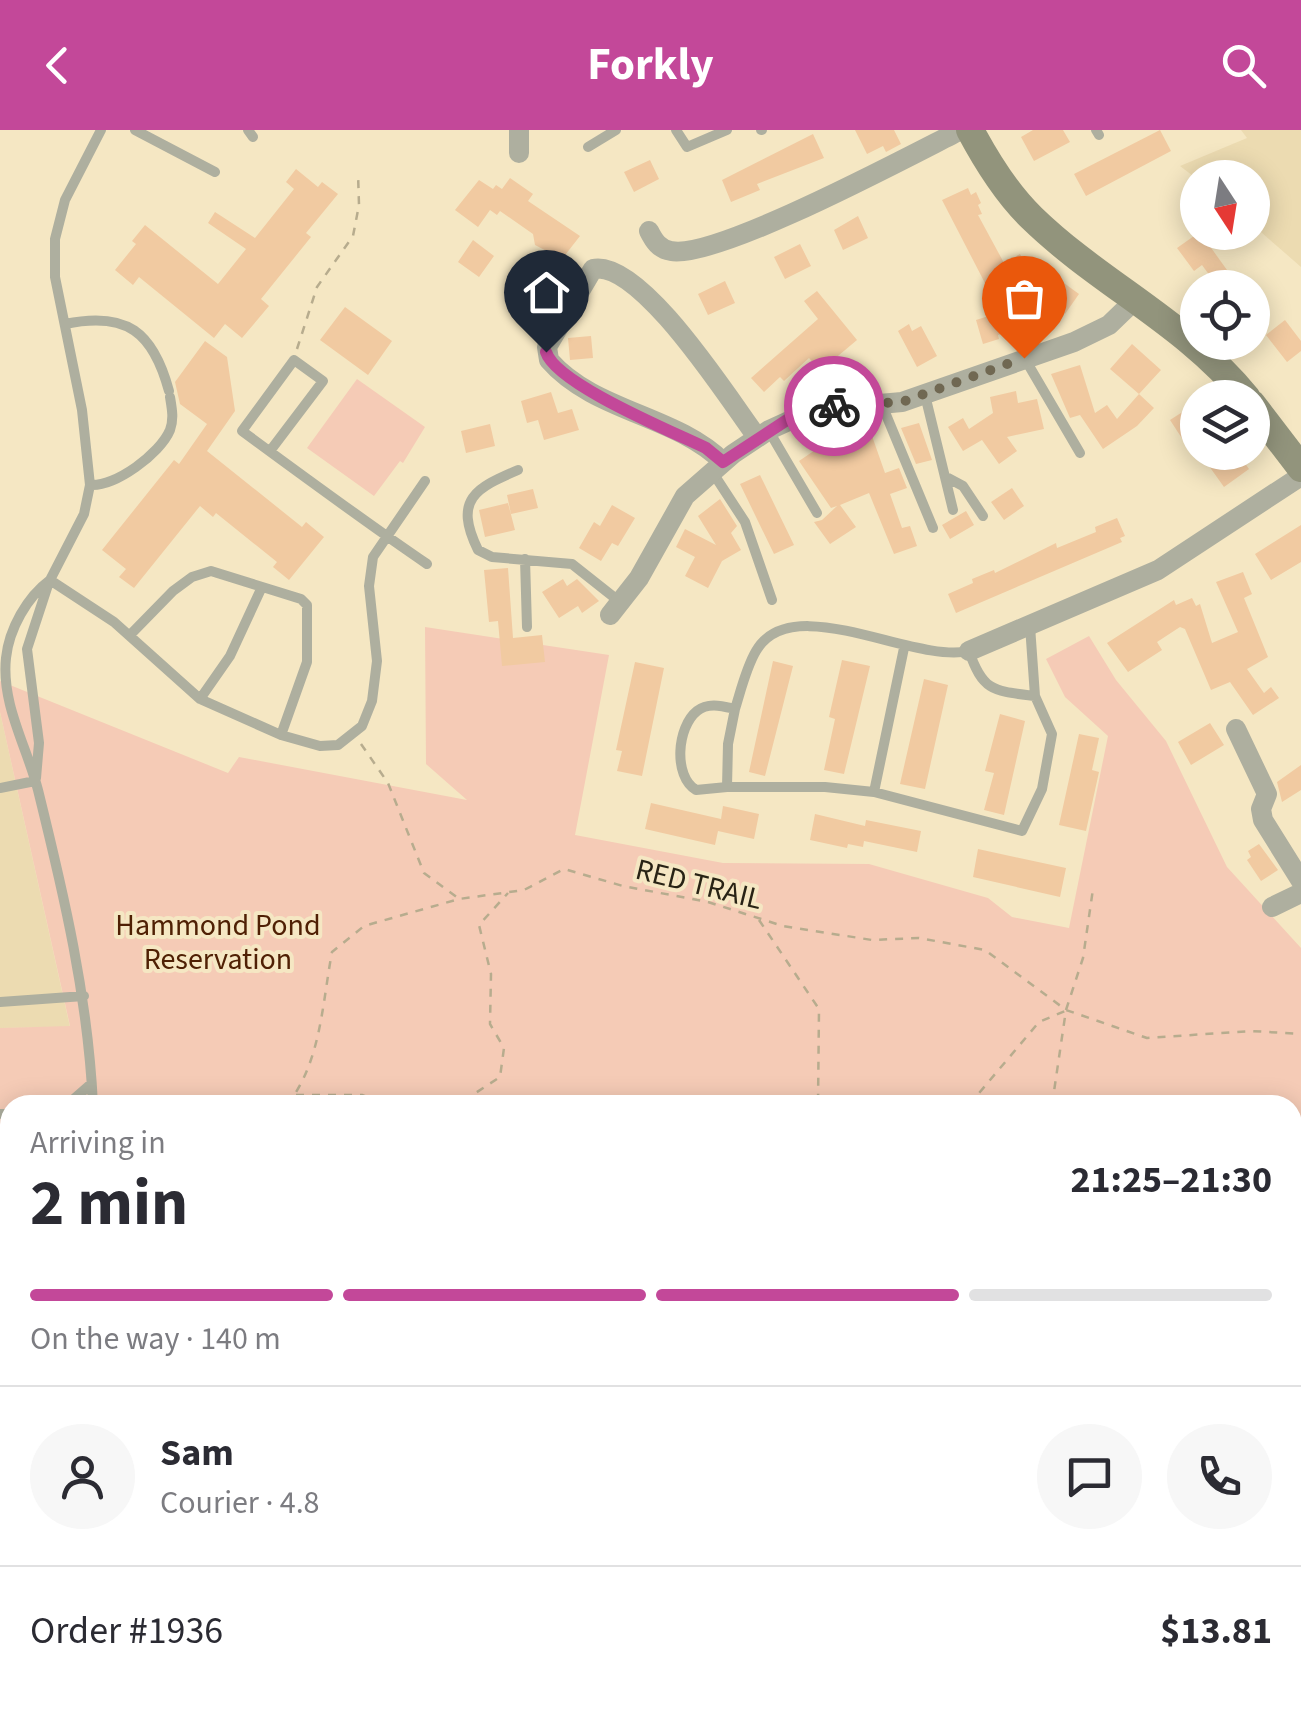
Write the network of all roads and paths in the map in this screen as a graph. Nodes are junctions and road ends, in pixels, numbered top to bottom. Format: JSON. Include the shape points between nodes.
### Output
{"nodes":[{"id":1,"x":101,"y":130,"type":"edge"},
{"id":2,"x":135,"y":130,"type":"edge"},
{"id":3,"x":519,"y":130,"type":"edge"},
{"id":4,"x":616,"y":130,"type":"edge"},
{"id":5,"x":676,"y":130,"type":"edge"},
{"id":6,"x":727,"y":130,"type":"edge"},
{"id":7,"x":970,"y":131,"type":"edge"},
{"id":8,"x":588,"y":147,"type":"dead end"},
{"id":9,"x":518,"y":153,"type":"dead end"},
{"id":10,"x":215,"y":172,"type":"dead end"},
{"id":11,"x":358,"y":173,"type":"dead end"},
{"id":12,"x":649,"y":231,"type":"dead end"},
{"id":13,"x":1137,"y":298,"type":"junction"},
{"id":14,"x":65,"y":324,"type":"junction"},
{"id":15,"x":1024,"y":358,"type":"junction"},
{"id":16,"x":294,"y":360,"type":"junction"},
{"id":17,"x":1230,"y":380,"type":"edge"},
{"id":18,"x":925,"y":394,"type":"junction"},
{"id":19,"x":882,"y":404,"type":"junction"},
{"id":20,"x":1270,"y":428,"type":"edge"},
{"id":21,"x":763,"y":433,"type":"junction"},
{"id":22,"x":270,"y":452,"type":"junction"},
{"id":23,"x":1080,"y":452,"type":"dead end"},
{"id":24,"x":718,"y":467,"type":"junction"},
{"id":25,"x":1301,"y":468,"type":"edge"},
{"id":26,"x":518,"y":470,"type":"dead end"},
{"id":27,"x":1301,"y":476,"type":"edge"},
{"id":28,"x":948,"y":478,"type":"junction"},
{"id":29,"x":425,"y":481,"type":"dead end"},
{"id":30,"x":90,"y":485,"type":"junction"},
{"id":31,"x":952,"y":510,"type":"dead end"},
{"id":32,"x":817,"y":513,"type":"dead end"},
{"id":33,"x":983,"y":516,"type":"dead end"},
{"id":34,"x":933,"y":528,"type":"dead end"},
{"id":35,"x":385,"y":535,"type":"junction"},
{"id":36,"x":525,"y":559,"type":"junction"},
{"id":37,"x":427,"y":564,"type":"dead end"},
{"id":38,"x":50,"y":580,"type":"junction"},
{"id":39,"x":261,"y":589,"type":"junction"},
{"id":40,"x":772,"y":600,"type":"dead end"},
{"id":41,"x":615,"y":609,"type":"joint"},
{"id":42,"x":1030,"y":626,"type":"junction"},
{"id":43,"x":527,"y":627,"type":"dead end"},
{"id":44,"x":130,"y":635,"type":"junction"},
{"id":45,"x":904,"y":648,"type":"junction"},
{"id":46,"x":969,"y":651,"type":"junction"},
{"id":47,"x":1035,"y":696,"type":"junction"},
{"id":48,"x":200,"y":700,"type":"junction"},
{"id":49,"x":735,"y":709,"type":"junction"},
{"id":50,"x":1236,"y":728,"type":"dead end"},
{"id":51,"x":281,"y":734,"type":"junction"},
{"id":52,"x":355,"y":735,"type":"junction"},
{"id":53,"x":36,"y":781,"type":"junction"},
{"id":54,"x":727,"y":787,"type":"junction"},
{"id":55,"x":0,"y":788,"type":"edge"},
{"id":56,"x":874,"y":792,"type":"junction"},
{"id":57,"x":1301,"y":881,"type":"edge"},
{"id":58,"x":1093,"y":889,"type":"dead end"},
{"id":59,"x":508,"y":892,"type":"junction"},
{"id":60,"x":1301,"y":893,"type":"edge"},
{"id":61,"x":459,"y":899,"type":"junction"},
{"id":62,"x":1272,"y":906,"type":"dead end"},
{"id":63,"x":756,"y":918,"type":"junction"},
{"id":64,"x":84,"y":996,"type":"junction"},
{"id":65,"x":0,"y":1002,"type":"edge"},
{"id":66,"x":1066,"y":1010,"type":"junction"},
{"id":67,"x":1301,"y":1034,"type":"edge"},
{"id":68,"x":92,"y":1084,"type":"junction"},
{"id":69,"x":79,"y":1095,"type":"edge"},
{"id":70,"x":93,"y":1095,"type":"edge"},
{"id":71,"x":295,"y":1095,"type":"joint"},
{"id":72,"x":362,"y":1095,"type":"edge"},
{"id":73,"x":473,"y":1095,"type":"edge"},
{"id":74,"x":818,"y":1095,"type":"edge"},
{"id":75,"x":977,"y":1095,"type":"edge"},
{"id":76,"x":1053,"y":1095,"type":"edge"}],
"edges":[{"from":1,"to":14,"type":"lane","via":[[65,200],[55,239]]},
{"from":2,"to":10,"type":"lane"},
{"from":3,"to":9,"type":"street"},
{"from":4,"to":8,"type":"lane"},
{"from":5,"to":6,"type":"lane","via":[[688,147]]},
{"from":7,"to":12,"type":"street","via":[[707,246],[670,251]]},
{"from":7,"to":13,"type":"street","via":[[1030,216]]},
{"from":11,"to":16,"type":"path","via":[[353,236],[316,287]]},
{"from":13,"to":15,"type":"street","via":[[1110,326]]},
{"from":13,"to":17,"type":"street"},
{"from":14,"to":30,"type":"lane"},
{"from":14,"to":30,"type":"lane","via":[[110,320],[139,332],[157,354],[170,394],[172,426],[160,445],[112,480]]},
{"from":15,"to":18,"type":"street"},
{"from":15,"to":23,"type":"lane"},
{"from":16,"to":22,"type":"lane","via":[[322,381]]},
{"from":16,"to":22,"type":"lane","via":[[242,431]]},
{"from":18,"to":19,"type":"street"},
{"from":18,"to":28,"type":"lane"},
{"from":19,"to":21,"type":"street","via":[[813,410]]},
{"from":19,"to":34,"type":"lane"},
{"from":20,"to":25,"type":"street"},
{"from":21,"to":24,"type":"street"},
{"from":21,"to":24,"type":"street","via":[[656,304],[608,270],[592,269],[547,348],[548,360],[596,394],[706,448]]},
{"from":21,"to":32,"type":"lane"},
{"from":22,"to":35,"type":"lane"},
{"from":24,"to":40,"type":"lane","via":[[746,522]]},
{"from":24,"to":41,"type":"street","via":[[676,507]]},
{"from":26,"to":36,"type":"lane","via":[[475,491],[470,520],[482,553]]},
{"from":27,"to":42,"type":"street","via":[[1170,563]]},
{"from":28,"to":31,"type":"lane"},
{"from":28,"to":33,"type":"lane","via":[[963,486]]},
{"from":29,"to":35,"type":"lane"},
{"from":30,"to":38,"type":"lane","via":[[84,514]]},
{"from":35,"to":37,"type":"lane"},
{"from":35,"to":52,"type":"lane","via":[[369,572],[375,684],[368,716]]},
{"from":36,"to":41,"type":"lane","via":[[572,564]]},
{"from":36,"to":43,"type":"lane"},
{"from":38,"to":44,"type":"lane"},
{"from":38,"to":53,"type":"lane","via":[[27,649]]},
{"from":38,"to":53,"type":"lane","via":[[22,614],[6,659],[16,729]]},
{"from":39,"to":44,"type":"lane","via":[[211,572],[192,576]]},
{"from":39,"to":48,"type":"lane","via":[[230,656]]},
{"from":39,"to":51,"type":"lane","via":[[307,605],[307,662]]},
{"from":42,"to":46,"type":"street"},
{"from":42,"to":47,"type":"lane"},
{"from":44,"to":48,"type":"lane"},
{"from":45,"to":46,"type":"lane"},
{"from":45,"to":49,"type":"lane","via":[[828,627],[784,630],[758,647]]},
{"from":45,"to":56,"type":"lane"},
{"from":46,"to":47,"type":"lane","via":[[992,688]]},
{"from":47,"to":56,"type":"lane","via":[[1052,734],[1051,751],[1022,831]]},
{"from":48,"to":51,"type":"lane"},
{"from":49,"to":54,"type":"lane"},
{"from":49,"to":54,"type":"lane","via":[[698,710],[679,764],[696,790]]},
{"from":50,"to":57,"type":"street","via":[[1268,794],[1263,820]]},
{"from":51,"to":52,"type":"lane","via":[[329,747]]},
{"from":52,"to":61,"type":"path","via":[[388,783],[424,873]]},
{"from":53,"to":55,"type":"lane"},
{"from":53,"to":64,"type":"lane"},
{"from":54,"to":56,"type":"lane"},
{"from":58,"to":66,"type":"path"},
{"from":59,"to":61,"type":"path","name":"RED TRAIL"},
{"from":59,"to":63,"type":"path","name":"RED TRAIL","via":[[564,869]]},
{"from":59,"to":73,"type":"path","via":[[479,925],[491,974],[490,1024],[504,1048],[500,1077]]},
{"from":60,"to":62,"type":"street"},
{"from":61,"to":71,"type":"path","name":"RED TRAIL","via":[[364,926],[332,952],[317,1050]]},
{"from":63,"to":66,"type":"path","name":"RED TRAIL","via":[[872,940],[919,938],[984,950]]},
{"from":63,"to":74,"type":"path","via":[[820,1009]]},
{"from":64,"to":65,"type":"lane"},
{"from":64,"to":68,"type":"lane"},
{"from":66,"to":67,"type":"path","name":"RED TRAIL","via":[[1147,1038]]},
{"from":66,"to":75,"type":"path","via":[[1040,1022]]},
{"from":66,"to":76,"type":"path"},
{"from":68,"to":69,"type":"lane"},
{"from":68,"to":70,"type":"lane"},
{"from":71,"to":72,"type":"path"}]}
